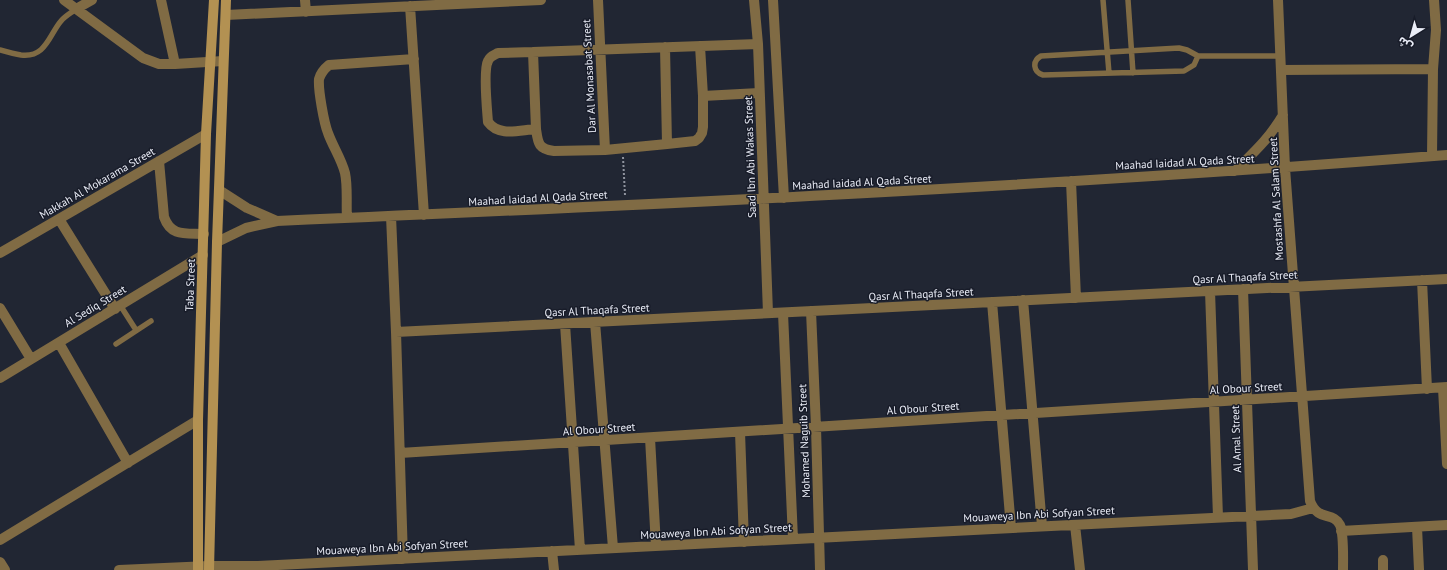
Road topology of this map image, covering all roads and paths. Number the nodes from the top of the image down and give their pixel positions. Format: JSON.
{"nodes":[{"id":1,"x":64,"y":0,"type":"edge"},
{"id":2,"x":92,"y":0,"type":"edge"},
{"id":3,"x":161,"y":0,"type":"edge"},
{"id":4,"x":214,"y":0,"type":"edge"},
{"id":5,"x":226,"y":0,"type":"edge"},
{"id":6,"x":305,"y":0,"type":"edge"},
{"id":7,"x":541,"y":0,"type":"edge"},
{"id":8,"x":598,"y":0,"type":"edge"},
{"id":9,"x":754,"y":0,"type":"edge"},
{"id":10,"x":773,"y":0,"type":"edge"},
{"id":11,"x":1103,"y":0,"type":"edge"},
{"id":12,"x":1128,"y":0,"type":"edge"},
{"id":13,"x":1278,"y":0,"type":"edge"},
{"id":14,"x":1434,"y":0,"type":"edge"},
{"id":15,"x":363,"y":4,"type":"edge"},
{"id":16,"x":415,"y":4,"type":"edge"},
{"id":17,"x":76,"y":9,"type":"junction"},
{"id":18,"x":306,"y":12,"type":"junction"},
{"id":19,"x":226,"y":15,"type":"junction"},
{"id":20,"x":758,"y":44,"type":"junction"},
{"id":21,"x":700,"y":46,"type":"junction"},
{"id":22,"x":665,"y":47,"type":"junction"},
{"id":23,"x":600,"y":49,"type":"junction"},
{"id":24,"x":0,"y":50,"type":"edge"},
{"id":25,"x":1132,"y":51,"type":"junction"},
{"id":26,"x":533,"y":52,"type":"junction"},
{"id":27,"x":1107,"y":52,"type":"junction"},
{"id":28,"x":1198,"y":56,"type":"junction"},
{"id":29,"x":1280,"y":56,"type":"junction"},
{"id":30,"x":414,"y":59,"type":"junction"},
{"id":31,"x":223,"y":61,"type":"junction"},
{"id":32,"x":209,"y":63,"type":"junction"},
{"id":33,"x":175,"y":64,"type":"junction"},
{"id":34,"x":1281,"y":70,"type":"junction"},
{"id":35,"x":1433,"y":70,"type":"junction"},
{"id":36,"x":1133,"y":73,"type":"junction"},
{"id":37,"x":1109,"y":74,"type":"junction"},
{"id":38,"x":759,"y":93,"type":"junction"},
{"id":39,"x":703,"y":96,"type":"junction"},
{"id":40,"x":1283,"y":115,"type":"junction"},
{"id":41,"x":536,"y":129,"type":"junction"},
{"id":42,"x":206,"y":134,"type":"junction"},
{"id":43,"x":667,"y":144,"type":"junction"},
{"id":44,"x":623,"y":148,"type":"junction"},
{"id":45,"x":605,"y":150,"type":"junction"},
{"id":46,"x":1447,"y":155,"type":"edge"},
{"id":47,"x":1432,"y":156,"type":"junction"},
{"id":48,"x":159,"y":161,"type":"junction"},
{"id":49,"x":1285,"y":168,"type":"junction"},
{"id":50,"x":1235,"y":171,"type":"junction"},
{"id":51,"x":1071,"y":181,"type":"junction"},
{"id":52,"x":219,"y":190,"type":"junction"},
{"id":53,"x":784,"y":198,"type":"junction"},
{"id":54,"x":763,"y":199,"type":"junction"},
{"id":55,"x":625,"y":206,"type":"junction"},
{"id":56,"x":424,"y":215,"type":"junction"},
{"id":57,"x":391,"y":216,"type":"junction"},
{"id":58,"x":346,"y":218,"type":"junction"},
{"id":59,"x":59,"y":219,"type":"junction"},
{"id":60,"x":277,"y":221,"type":"junction"},
{"id":61,"x":204,"y":234,"type":"junction"},
{"id":62,"x":217,"y":242,"type":"junction"},
{"id":63,"x":0,"y":253,"type":"edge"},
{"id":64,"x":203,"y":255,"type":"junction"},
{"id":65,"x":1447,"y":279,"type":"edge"},
{"id":66,"x":1422,"y":280,"type":"junction"},
{"id":67,"x":1293,"y":287,"type":"junction"},
{"id":68,"x":1243,"y":289,"type":"junction"},
{"id":69,"x":1210,"y":291,"type":"junction"},
{"id":70,"x":1076,"y":298,"type":"junction"},
{"id":71,"x":1023,"y":300,"type":"junction"},
{"id":72,"x":992,"y":302,"type":"junction"},
{"id":73,"x":117,"y":307,"type":"junction"},
{"id":74,"x":0,"y":308,"type":"edge"},
{"id":75,"x":811,"y":311,"type":"junction"},
{"id":76,"x":783,"y":313,"type":"junction"},
{"id":77,"x":768,"y":314,"type":"junction"},
{"id":78,"x":151,"y":321,"type":"dead end"},
{"id":79,"x":595,"y":322,"type":"junction"},
{"id":80,"x":565,"y":324,"type":"junction"},
{"id":81,"x":136,"y":330,"type":"junction"},
{"id":82,"x":396,"y":332,"type":"junction"},
{"id":83,"x":59,"y":343,"type":"junction"},
{"id":84,"x":116,"y":344,"type":"dead end"},
{"id":85,"x":31,"y":359,"type":"junction"},
{"id":86,"x":0,"y":378,"type":"edge"},
{"id":87,"x":1445,"y":388,"type":"edge"},
{"id":88,"x":1427,"y":389,"type":"junction"},
{"id":89,"x":1301,"y":397,"type":"junction"},
{"id":90,"x":1247,"y":400,"type":"junction"},
{"id":91,"x":1214,"y":402,"type":"junction"},
{"id":92,"x":1032,"y":414,"type":"junction"},
{"id":93,"x":1001,"y":416,"type":"junction"},
{"id":94,"x":198,"y":420,"type":"junction"},
{"id":95,"x":816,"y":427,"type":"junction"},
{"id":96,"x":788,"y":429,"type":"junction"},
{"id":97,"x":740,"y":432,"type":"junction"},
{"id":98,"x":1446,"y":436,"type":"edge"},
{"id":99,"x":650,"y":438,"type":"junction"},
{"id":100,"x":605,"y":440,"type":"junction"},
{"id":101,"x":572,"y":443,"type":"junction"},
{"id":102,"x":400,"y":453,"type":"junction"},
{"id":103,"x":128,"y":463,"type":"junction"},
{"id":104,"x":1447,"y":464,"type":"edge"},
{"id":105,"x":1312,"y":508,"type":"junction"},
{"id":106,"x":1251,"y":516,"type":"junction"},
{"id":107,"x":1218,"y":517,"type":"junction"},
{"id":108,"x":1075,"y":525,"type":"junction"},
{"id":109,"x":1447,"y":525,"type":"edge"},
{"id":110,"x":1042,"y":526,"type":"junction"},
{"id":111,"x":1417,"y":527,"type":"junction"},
{"id":112,"x":1011,"y":528,"type":"junction"},
{"id":113,"x":1342,"y":531,"type":"junction"},
{"id":114,"x":818,"y":538,"type":"junction"},
{"id":115,"x":794,"y":539,"type":"junction"},
{"id":116,"x":0,"y":540,"type":"edge"},
{"id":117,"x":744,"y":542,"type":"junction"},
{"id":118,"x":656,"y":546,"type":"junction"},
{"id":119,"x":613,"y":548,"type":"junction"},
{"id":120,"x":580,"y":550,"type":"junction"},
{"id":121,"x":552,"y":551,"type":"junction"},
{"id":122,"x":403,"y":559,"type":"junction"},
{"id":123,"x":0,"y":562,"type":"edge"},
{"id":124,"x":302,"y":567,"type":"edge"},
{"id":125,"x":198,"y":568,"type":"edge"},
{"id":126,"x":209,"y":568,"type":"edge"},
{"id":127,"x":258,"y":568,"type":"edge"},
{"id":128,"x":5,"y":570,"type":"edge"},
{"id":129,"x":119,"y":570,"type":"edge"},
{"id":130,"x":554,"y":570,"type":"edge"},
{"id":131,"x":820,"y":570,"type":"edge"},
{"id":132,"x":1080,"y":570,"type":"edge"},
{"id":133,"x":1253,"y":570,"type":"edge"},
{"id":134,"x":1343,"y":570,"type":"edge"},
{"id":135,"x":1419,"y":570,"type":"edge"}],
"edges":[{"from":1,"to":17,"type":"street"},
{"from":2,"to":17,"type":"street"},
{"from":3,"to":33,"type":"street"},
{"from":4,"to":32,"type":"street","name":"Taba Street"},
{"from":5,"to":19,"type":"street"},
{"from":6,"to":18,"type":"street"},
{"from":7,"to":16,"type":"street"},
{"from":8,"to":23,"type":"street","name":"Dar Al Monasabat Street"},
{"from":9,"to":20,"type":"street","name":"Saad Ibn Abi Wakas Street"},
{"from":10,"to":53,"type":"street"},
{"from":11,"to":27,"type":"lane"},
{"from":12,"to":25,"type":"lane"},
{"from":13,"to":29,"type":"street","name":"Mostashfa Al Salam Street"},
{"from":14,"to":35,"type":"street"},
{"from":15,"to":16,"type":"street"},
{"from":15,"to":18,"type":"street"},
{"from":16,"to":30,"type":"street"},
{"from":17,"to":24,"type":"lane"},
{"from":17,"to":33,"type":"street"},
{"from":18,"to":19,"type":"street"},
{"from":19,"to":31,"type":"street"},
{"from":20,"to":21,"type":"street"},
{"from":20,"to":38,"type":"street","name":"Saad Ibn Abi Wakas Street"},
{"from":21,"to":22,"type":"street"},
{"from":21,"to":39,"type":"street"},
{"from":22,"to":23,"type":"street"},
{"from":22,"to":43,"type":"street"},
{"from":23,"to":26,"type":"street"},
{"from":23,"to":45,"type":"street","name":"Dar Al Monasabat Street"},
{"from":25,"to":27,"type":"lane"},
{"from":25,"to":28,"type":"lane"},
{"from":25,"to":36,"type":"lane"},
{"from":26,"to":41,"type":"street"},
{"from":26,"to":41,"type":"street"},
{"from":27,"to":37,"type":"lane"},
{"from":27,"to":37,"type":"lane"},
{"from":28,"to":29,"type":"lane"},
{"from":28,"to":36,"type":"lane"},
{"from":29,"to":34,"type":"street","name":"Mostashfa Al Salam Street"},
{"from":30,"to":56,"type":"street"},
{"from":30,"to":58,"type":"street"},
{"from":31,"to":32,"type":"street"},
{"from":31,"to":52,"type":"street"},
{"from":32,"to":33,"type":"street"},
{"from":32,"to":42,"type":"street","name":"Taba Street"},
{"from":34,"to":35,"type":"street"},
{"from":34,"to":40,"type":"street","name":"Mostashfa Al Salam Street"},
{"from":35,"to":47,"type":"street"},
{"from":36,"to":37,"type":"lane"},
{"from":38,"to":39,"type":"street"},
{"from":38,"to":54,"type":"street","name":"Saad Ibn Abi Wakas Street"},
{"from":39,"to":43,"type":"street"},
{"from":40,"to":49,"type":"street","name":"Mostashfa Al Salam Street"},
{"from":40,"to":50,"type":"street"},
{"from":41,"to":45,"type":"street"},
{"from":42,"to":48,"type":"street","name":"Makkah Al Mokarama Street"},
{"from":42,"to":61,"type":"street","name":"Taba Street"},
{"from":43,"to":44,"type":"street"},
{"from":44,"to":45,"type":"street"},
{"from":44,"to":55,"type":"path"},
{"from":46,"to":47,"type":"street","name":"Maahad Iaidad Al Qada Street"},
{"from":47,"to":49,"type":"street","name":"Maahad Iaidad Al Qada Street"},
{"from":48,"to":59,"type":"street","name":"Makkah Al Mokarama Street"},
{"from":48,"to":61,"type":"street"},
{"from":49,"to":50,"type":"street","name":"Maahad Iaidad Al Qada Street"},
{"from":49,"to":67,"type":"street","name":"Mostashfa Al Salam Street"},
{"from":50,"to":51,"type":"street","name":"Maahad Iaidad Al Qada Street"},
{"from":51,"to":53,"type":"street","name":"Maahad Iaidad Al Qada Street"},
{"from":51,"to":70,"type":"street"},
{"from":52,"to":60,"type":"street","name":"Maahad Iaidad Al Qada Street"},
{"from":52,"to":62,"type":"street"},
{"from":53,"to":54,"type":"street","name":"Maahad Iaidad Al Qada Street"},
{"from":54,"to":55,"type":"street","name":"Maahad Iaidad Al Qada Street"},
{"from":54,"to":77,"type":"street","name":"Saad Ibn Abi Wakas Street"},
{"from":55,"to":56,"type":"street","name":"Maahad Iaidad Al Qada Street"},
{"from":56,"to":57,"type":"street","name":"Maahad Iaidad Al Qada Street"},
{"from":57,"to":58,"type":"street","name":"Maahad Iaidad Al Qada Street"},
{"from":57,"to":82,"type":"street"},
{"from":58,"to":60,"type":"street","name":"Maahad Iaidad Al Qada Street"},
{"from":59,"to":63,"type":"street","name":"Makkah Al Mokarama Street"},
{"from":59,"to":73,"type":"street"},
{"from":60,"to":62,"type":"street","name":"Maahad Iaidad Al Qada Street"},
{"from":61,"to":64,"type":"street","name":"Taba Street"},
{"from":62,"to":126,"type":"street"},
{"from":64,"to":73,"type":"street","name":"Al Sediq Street"},
{"from":64,"to":94,"type":"street","name":"Taba Street"},
{"from":65,"to":66,"type":"street","name":"Qasr Al Thaqafa Street"},
{"from":66,"to":67,"type":"street","name":"Qasr Al Thaqafa Street"},
{"from":66,"to":88,"type":"street"},
{"from":67,"to":68,"type":"street","name":"Qasr Al Thaqafa Street"},
{"from":67,"to":89,"type":"street","name":"Mostashfa Al Salam Street"},
{"from":68,"to":69,"type":"street","name":"Qasr Al Thaqafa Street"},
{"from":68,"to":90,"type":"street","name":"Al Amal Street"},
{"from":69,"to":70,"type":"street","name":"Qasr Al Thaqafa Street"},
{"from":69,"to":91,"type":"street","name":"Al Amal Street"},
{"from":70,"to":71,"type":"street","name":"Qasr Al Thaqafa Street"},
{"from":71,"to":72,"type":"street","name":"Qasr Al Thaqafa Street"},
{"from":71,"to":92,"type":"street"},
{"from":72,"to":75,"type":"street","name":"Qasr Al Thaqafa Street"},
{"from":72,"to":93,"type":"street"},
{"from":73,"to":81,"type":"lane"},
{"from":73,"to":83,"type":"street","name":"Al Sediq Street"},
{"from":74,"to":85,"type":"street"},
{"from":75,"to":76,"type":"street","name":"Qasr Al Thaqafa Street"},
{"from":75,"to":95,"type":"street","name":"Mohamed Naguib Street"},
{"from":76,"to":77,"type":"street","name":"Qasr Al Thaqafa Street"},
{"from":76,"to":96,"type":"street","name":"Mohamed Naguib Street"},
{"from":77,"to":79,"type":"street","name":"Qasr Al Thaqafa Street"},
{"from":78,"to":81,"type":"lane"},
{"from":79,"to":80,"type":"street","name":"Qasr Al Thaqafa Street"},
{"from":79,"to":100,"type":"street"},
{"from":80,"to":82,"type":"street","name":"Qasr Al Thaqafa Street"},
{"from":80,"to":101,"type":"street"},
{"from":81,"to":84,"type":"lane"},
{"from":82,"to":102,"type":"street"},
{"from":83,"to":85,"type":"street","name":"Al Sediq Street"},
{"from":83,"to":103,"type":"street"},
{"from":85,"to":86,"type":"street","name":"Al Sediq Street"},
{"from":87,"to":88,"type":"street","name":"Al Obour Street"},
{"from":87,"to":98,"type":"street"},
{"from":88,"to":89,"type":"street","name":"Al Obour Street"},
{"from":89,"to":90,"type":"street","name":"Al Obour Street"},
{"from":89,"to":105,"type":"street","name":"Mostashfa Al Salam Street"},
{"from":90,"to":91,"type":"street","name":"Al Obour Street"},
{"from":90,"to":106,"type":"street","name":"Al Amal Street"},
{"from":91,"to":92,"type":"street","name":"Al Obour Street"},
{"from":91,"to":107,"type":"street","name":"Al Amal Street"},
{"from":92,"to":93,"type":"street","name":"Al Obour Street"},
{"from":92,"to":110,"type":"street"},
{"from":93,"to":95,"type":"street","name":"Al Obour Street"},
{"from":93,"to":112,"type":"street"},
{"from":94,"to":103,"type":"street"},
{"from":94,"to":125,"type":"street","name":"Taba Street"},
{"from":95,"to":96,"type":"street","name":"Al Obour Street"},
{"from":95,"to":114,"type":"street","name":"Mohamed Naguib Street"},
{"from":96,"to":97,"type":"street","name":"Al Obour Street"},
{"from":96,"to":115,"type":"street","name":"Mohamed Naguib Street"},
{"from":97,"to":99,"type":"street","name":"Al Obour Street"},
{"from":97,"to":117,"type":"street"},
{"from":98,"to":104,"type":"street"},
{"from":99,"to":100,"type":"street","name":"Al Obour Street"},
{"from":99,"to":118,"type":"street"},
{"from":100,"to":101,"type":"street","name":"Al Obour Street"},
{"from":100,"to":119,"type":"street"},
{"from":101,"to":102,"type":"street","name":"Al Obour Street"},
{"from":101,"to":120,"type":"street"},
{"from":102,"to":122,"type":"street"},
{"from":103,"to":116,"type":"street"},
{"from":105,"to":106,"type":"street","name":"Mouaweya Ibn Abi Sofyan Street"},
{"from":105,"to":113,"type":"street"},
{"from":106,"to":107,"type":"street","name":"Mouaweya Ibn Abi Sofyan Street"},
{"from":106,"to":133,"type":"street","name":"Al Amal Street"},
{"from":107,"to":108,"type":"street","name":"Mouaweya Ibn Abi Sofyan Street"},
{"from":108,"to":110,"type":"street","name":"Mouaweya Ibn Abi Sofyan Street"},
{"from":108,"to":132,"type":"street"},
{"from":109,"to":111,"type":"street"},
{"from":110,"to":112,"type":"street","name":"Mouaweya Ibn Abi Sofyan Street"},
{"from":111,"to":113,"type":"street"},
{"from":111,"to":135,"type":"street"},
{"from":112,"to":114,"type":"street","name":"Mouaweya Ibn Abi Sofyan Street"},
{"from":113,"to":134,"type":"street"},
{"from":114,"to":115,"type":"street","name":"Mouaweya Ibn Abi Sofyan Street"},
{"from":114,"to":131,"type":"street","name":"Mohamed Naguib Street"},
{"from":115,"to":117,"type":"street","name":"Mouaweya Ibn Abi Sofyan Street"},
{"from":117,"to":118,"type":"street","name":"Mouaweya Ibn Abi Sofyan Street"},
{"from":118,"to":119,"type":"street","name":"Mouaweya Ibn Abi Sofyan Street"},
{"from":119,"to":120,"type":"street","name":"Mouaweya Ibn Abi Sofyan Street"},
{"from":120,"to":121,"type":"street","name":"Mouaweya Ibn Abi Sofyan Street"},
{"from":121,"to":122,"type":"street","name":"Mouaweya Ibn Abi Sofyan Street"},
{"from":121,"to":130,"type":"street"},
{"from":122,"to":124,"type":"street","name":"Mouaweya Ibn Abi Sofyan Street"},
{"from":123,"to":128,"type":"street"},
{"from":124,"to":127,"type":"street","name":"Mouaweya Ibn Abi Sofyan Street"},
{"from":125,"to":126,"type":"street","name":"Mouaweya Ibn Abi Sofyan Street"},
{"from":125,"to":129,"type":"street","name":"Mouaweya Ibn Abi Sofyan Street"},
{"from":126,"to":127,"type":"street","name":"Mouaweya Ibn Abi Sofyan Street"}]}
